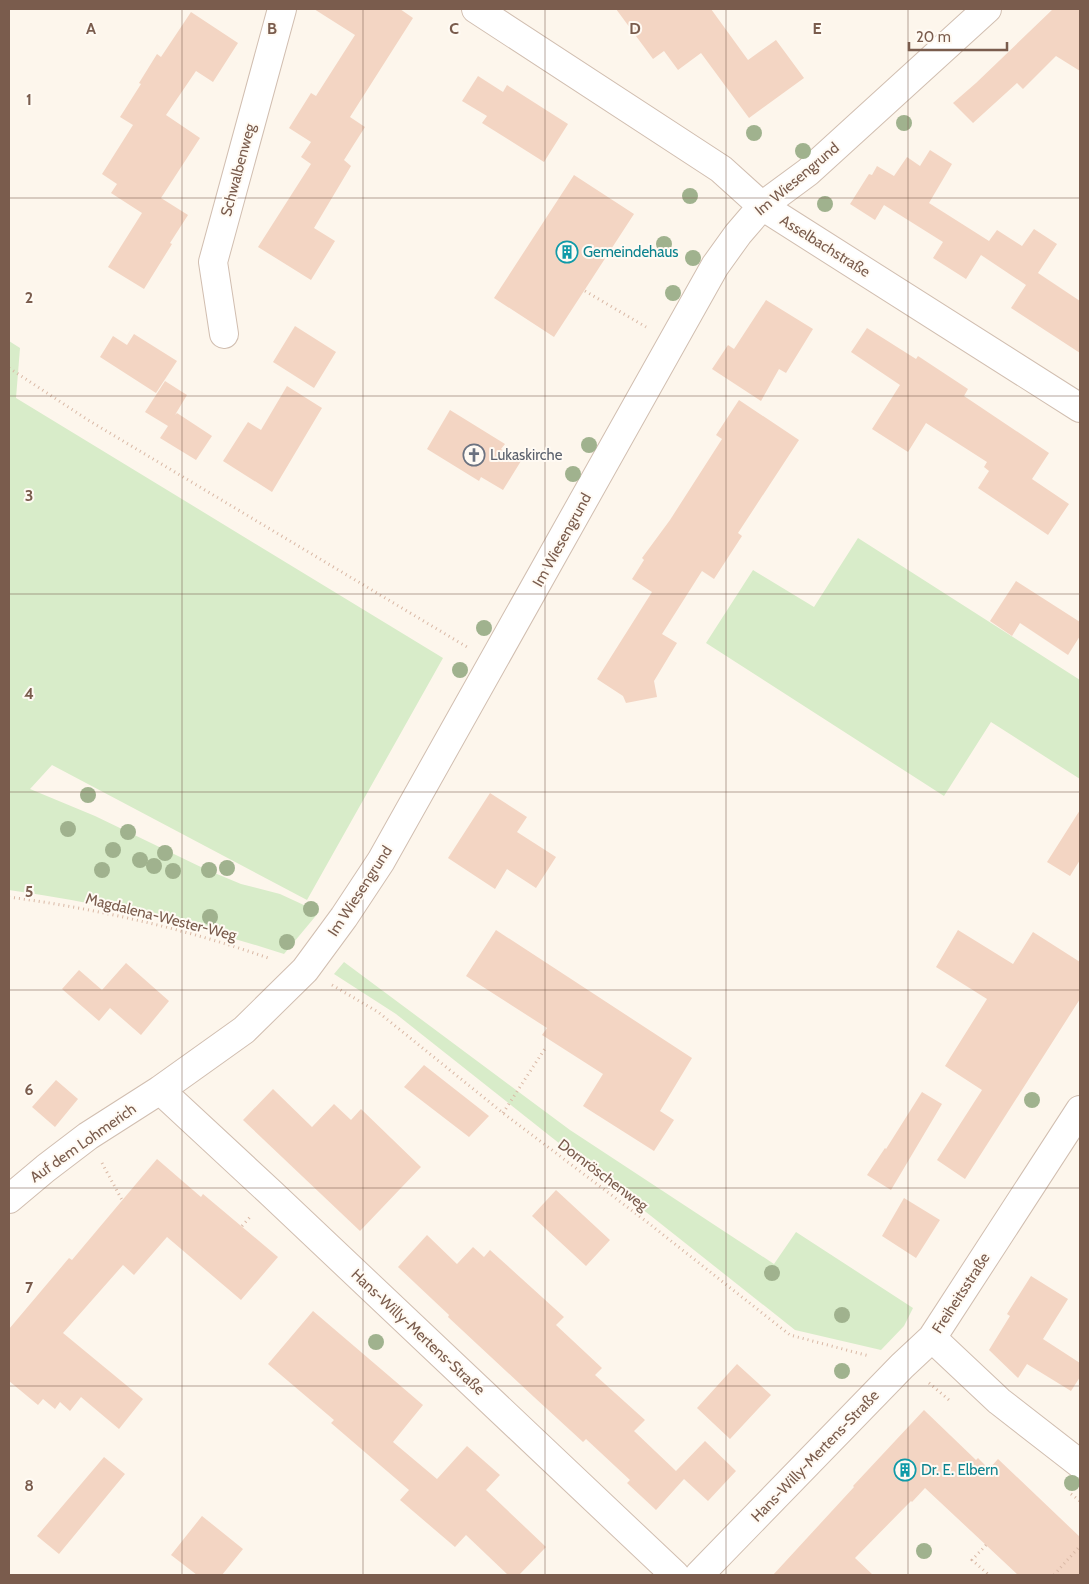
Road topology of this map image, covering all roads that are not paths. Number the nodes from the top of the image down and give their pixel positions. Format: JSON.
{"nodes":[{"id":1,"x":282,"y":9,"type":"edge"},
{"id":2,"x":476,"y":9,"type":"edge"},
{"id":3,"x":987,"y":9,"type":"edge"},
{"id":4,"x":762,"y":206,"type":"junction"},
{"id":5,"x":224,"y":334,"type":"dead end"},
{"id":6,"x":1080,"y":408,"type":"edge"},
{"id":7,"x":160,"y":1090,"type":"junction"},
{"id":8,"x":1080,"y":1110,"type":"edge"},
{"id":9,"x":9,"y":1199,"type":"edge"},
{"id":10,"x":932,"y":1338,"type":"junction"},
{"id":11,"x":1080,"y":1464,"type":"edge"},
{"id":12,"x":675,"y":1575,"type":"edge"},
{"id":13,"x":699,"y":1575,"type":"edge"}],
"edges":[{"from":1,"to":5,"type":"street","name":"Schwalbenweg"},
{"from":2,"to":4,"type":"street","name":"Asselbachstraße"},
{"from":3,"to":4,"type":"street","name":"Im Wiesengrund"},
{"from":4,"to":6,"type":"street","name":"Asselbachstraße"},
{"from":4,"to":7,"type":"street","name":"Im Wiesengrund"},
{"from":7,"to":9,"type":"street","name":"Auf dem Lohmerich"},
{"from":7,"to":12,"type":"street","name":"Hans-Willy-Mertens-Straße"},
{"from":8,"to":10,"type":"street","name":"Freiheitsstraße"},
{"from":10,"to":11,"type":"street","name":"Freiheitsstraße"},
{"from":10,"to":13,"type":"street","name":"Hans-Willy-Mertens-Straße"}]}
